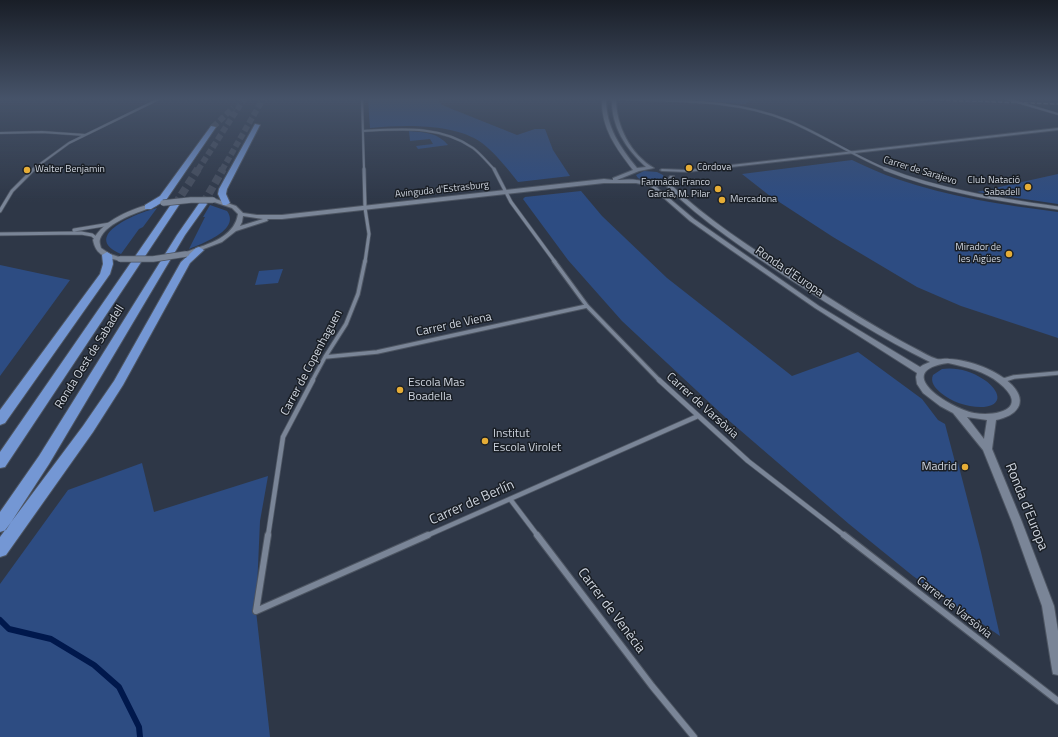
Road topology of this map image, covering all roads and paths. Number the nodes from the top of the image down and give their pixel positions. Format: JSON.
{"nodes":[{"id":1,"x":62,"y":133,"type":"edge"},
{"id":2,"x":89,"y":133,"type":"edge"},
{"id":3,"x":208,"y":133,"type":"tunnel mouth"},
{"id":4,"x":253,"y":133,"type":"edge"},
{"id":5,"x":363,"y":133,"type":"edge"},
{"id":6,"x":441,"y":133,"type":"edge"},
{"id":7,"x":611,"y":133,"type":"edge"},
{"id":8,"x":621,"y":133,"type":"edge"},
{"id":9,"x":815,"y":133,"type":"edge"},
{"id":10,"x":1026,"y":133,"type":"edge"},
{"id":11,"x":1027,"y":133,"type":"edge"},
{"id":12,"x":86,"y":135,"type":"junction"},
{"id":13,"x":851,"y":153,"type":"junction"},
{"id":14,"x":650,"y":168,"type":"junction"},
{"id":15,"x":636,"y":170,"type":"junction"},
{"id":16,"x":662,"y":170,"type":"junction"},
{"id":17,"x":630,"y":174,"type":"junction"},
{"id":18,"x":672,"y":177,"type":"junction"},
{"id":19,"x":604,"y":181,"type":"junction"},
{"id":20,"x":639,"y":182,"type":"junction"},
{"id":21,"x":666,"y":183,"type":"junction"},
{"id":22,"x":651,"y":185,"type":"junction"},
{"id":23,"x":506,"y":192,"type":"junction"},
{"id":24,"x":208,"y":202,"type":"junction"},
{"id":25,"x":226,"y":203,"type":"junction"},
{"id":26,"x":175,"y":205,"type":"tunnel mouth"},
{"id":27,"x":148,"y":207,"type":"junction"},
{"id":28,"x":365,"y":208,"type":"junction"},
{"id":29,"x":1058,"y":208,"type":"edge"},
{"id":30,"x":0,"y":211,"type":"edge"},
{"id":31,"x":241,"y":214,"type":"junction"},
{"id":32,"x":282,"y":217,"type":"junction"},
{"id":33,"x":110,"y":224,"type":"junction"},
{"id":34,"x":234,"y":230,"type":"junction"},
{"id":35,"x":54,"y":232,"type":"junction"},
{"id":36,"x":0,"y":234,"type":"edge"},
{"id":37,"x":97,"y":239,"type":"junction"},
{"id":38,"x":199,"y":250,"type":"junction"},
{"id":39,"x":108,"y":255,"type":"junction"},
{"id":40,"x":587,"y":306,"type":"junction"},
{"id":41,"x":325,"y":357,"type":"junction"},
{"id":42,"x":936,"y":362,"type":"junction"},
{"id":43,"x":920,"y":371,"type":"junction"},
{"id":44,"x":1058,"y":373,"type":"edge"},
{"id":45,"x":1002,"y":381,"type":"junction"},
{"id":46,"x":956,"y":410,"type":"junction"},
{"id":47,"x":698,"y":416,"type":"junction"},
{"id":48,"x":992,"y":418,"type":"junction"},
{"id":49,"x":0,"y":420,"type":"edge"},
{"id":50,"x":987,"y":449,"type":"junction"},
{"id":51,"x":0,"y":463,"type":"edge"},
{"id":52,"x":510,"y":499,"type":"junction"},
{"id":53,"x":0,"y":525,"type":"edge"},
{"id":54,"x":0,"y":550,"type":"edge"},
{"id":55,"x":256,"y":611,"type":"joint"},
{"id":56,"x":1058,"y":669,"type":"edge"},
{"id":57,"x":1058,"y":701,"type":"edge"},
{"id":58,"x":694,"y":737,"type":"edge"}],
"edges":[{"from":1,"to":12,"type":"street"},
{"from":2,"to":12,"type":"street"},
{"from":3,"to":27,"type":"highway"},
{"from":4,"to":25,"type":"highway"},
{"from":5,"to":28,"type":"street","name":"Carrer de Copenhaguen"},
{"from":6,"to":23,"type":"street","name":"Carrer de Varsòvia"},
{"from":7,"to":15,"type":"main road"},
{"from":8,"to":14,"type":"main road"},
{"from":9,"to":13,"type":"street","name":"Carrer de Sarajevo"},
{"from":10,"to":13,"type":"main road"},
{"from":11,"to":13,"type":"main road"},
{"from":12,"to":30,"type":"street"},
{"from":13,"to":16,"type":"main road"},
{"from":13,"to":18,"type":"main road"},
{"from":13,"to":29,"type":"street","name":"Carrer de Sarajevo"},
{"from":14,"to":15,"type":"main road"},
{"from":14,"to":16,"type":"main road"},
{"from":15,"to":17,"type":"main road","name":"Avinguda d'Estrasburg"},
{"from":16,"to":18,"type":"main road"},
{"from":17,"to":19,"type":"main road","name":"Avinguda d'Estrasburg"},
{"from":17,"to":20,"type":"main road"},
{"from":18,"to":21,"type":"main road"},
{"from":19,"to":20,"type":"main road","name":"Avinguda d'Estrasburg"},
{"from":19,"to":23,"type":"main road","name":"Avinguda d'Estrasburg"},
{"from":20,"to":22,"type":"main road","name":"Avinguda d'Estrasburg"},
{"from":21,"to":22,"type":"main road"},
{"from":21,"to":42,"type":"main road","name":"Ronda d'Europa"},
{"from":22,"to":43,"type":"main road","name":"Ronda d'Europa"},
{"from":23,"to":28,"type":"main road","name":"Avinguda d'Estrasburg"},
{"from":23,"to":40,"type":"street","name":"Carrer de Varsòvia"},
{"from":24,"to":25,"type":"main road"},
{"from":24,"to":27,"type":"main road","bridge":true},
{"from":24,"to":53,"type":"highway","name":"Ronda Oest de Sabadell"},
{"from":25,"to":31,"type":"main road"},
{"from":26,"to":51,"type":"highway","name":"Ronda Oest de Sabadell"},
{"from":27,"to":33,"type":"main road"},
{"from":28,"to":32,"type":"main road","name":"Avinguda d'Estrasburg"},
{"from":28,"to":41,"type":"street","name":"Carrer de Copenhaguen"},
{"from":31,"to":32,"type":"main road","name":"Avinguda d'Estrasburg"},
{"from":31,"to":34,"type":"main road"},
{"from":32,"to":34,"type":"main road","name":"Avinguda d'Estrasburg"},
{"from":33,"to":35,"type":"street"},
{"from":33,"to":37,"type":"main road"},
{"from":34,"to":38,"type":"main road","name":"Avinguda d'Estrasburg"},
{"from":35,"to":36,"type":"street"},
{"from":35,"to":37,"type":"street"},
{"from":37,"to":39,"type":"main road"},
{"from":38,"to":39,"type":"main road","name":"Avinguda d'Estrasburg","bridge":true},
{"from":38,"to":54,"type":"highway"},
{"from":39,"to":49,"type":"highway"},
{"from":40,"to":41,"type":"street","name":"Carrer de Viena"},
{"from":40,"to":47,"type":"street","name":"Carrer de Varsòvia"},
{"from":41,"to":55,"type":"street","name":"Carrer de Copenhaguen"},
{"from":42,"to":43,"type":"main road"},
{"from":42,"to":45,"type":"main road","name":"Ronda d'Europa"},
{"from":43,"to":46,"type":"main road","name":"Ronda d'Europa"},
{"from":44,"to":45,"type":"street"},
{"from":45,"to":48,"type":"main road","name":"Ronda d'Europa"},
{"from":46,"to":48,"type":"main road","name":"Ronda d'Europa"},
{"from":46,"to":50,"type":"main road","name":"Ronda d'Europa"},
{"from":47,"to":52,"type":"street","name":"Carrer de Berlín"},
{"from":47,"to":57,"type":"street","name":"Carrer de Varsòvia"},
{"from":48,"to":50,"type":"main road"},
{"from":50,"to":56,"type":"main road","name":"Ronda d'Europa"},
{"from":52,"to":55,"type":"street","name":"Carrer de Berlín"},
{"from":52,"to":58,"type":"street","name":"Carrer de Venècia"}]}
